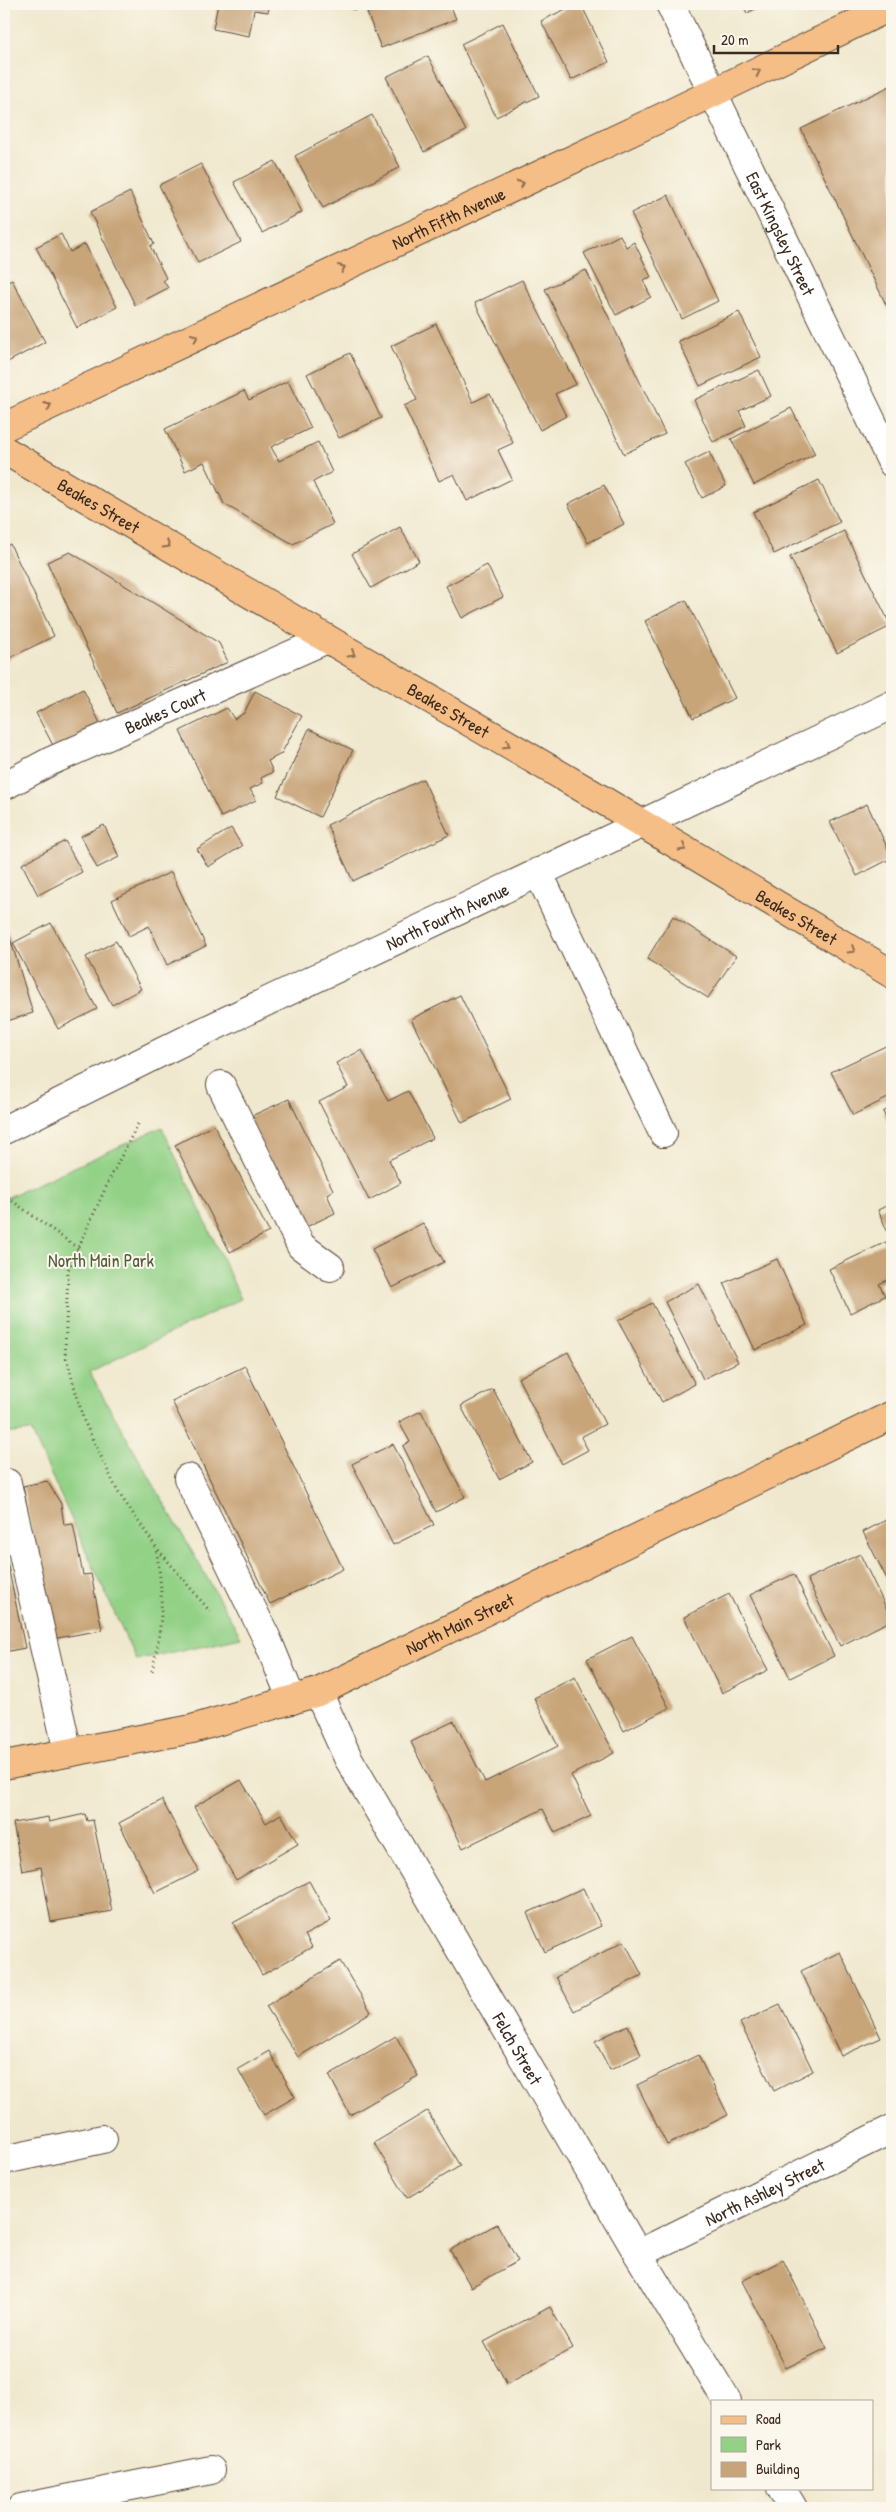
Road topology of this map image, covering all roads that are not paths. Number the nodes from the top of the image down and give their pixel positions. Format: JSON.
{"nodes":[{"id":1,"x":670,"y":4,"type":"edge"},
{"id":2,"x":892,"y":6,"type":"edge"},
{"id":3,"x":714,"y":93,"type":"junction"},
{"id":4,"x":4,"y":427,"type":"edge"},
{"id":5,"x":886,"y":435,"type":"edge"},
{"id":6,"x":4,"y":450,"type":"edge"},
{"id":7,"x":892,"y":462,"type":"edge"},
{"id":8,"x":327,"y":639,"type":"junction"},
{"id":9,"x":892,"y":705,"type":"edge"},
{"id":10,"x":4,"y":786,"type":"edge"},
{"id":11,"x":641,"y":823,"type":"junction"},
{"id":12,"x":538,"y":872,"type":"junction"},
{"id":13,"x":892,"y":974,"type":"edge"},
{"id":14,"x":221,"y":1085,"type":"dead end"},
{"id":15,"x":4,"y":1130,"type":"edge"},
{"id":16,"x":663,"y":1133,"type":"dead end"},
{"id":17,"x":330,"y":1267,"type":"dead end"},
{"id":18,"x":892,"y":1415,"type":"edge"},
{"id":19,"x":188,"y":1478,"type":"dead end"},
{"id":20,"x":4,"y":1484,"type":"edge"},
{"id":21,"x":318,"y":1692,"type":"junction"},
{"id":22,"x":292,"y":1700,"type":"junction"},
{"id":23,"x":68,"y":1752,"type":"junction"},
{"id":24,"x":4,"y":1765,"type":"edge"},
{"id":25,"x":892,"y":2129,"type":"edge"},
{"id":26,"x":103,"y":2140,"type":"dead end"},
{"id":27,"x":4,"y":2160,"type":"edge"},
{"id":28,"x":638,"y":2254,"type":"junction"},
{"id":29,"x":726,"y":2400,"type":"edge"},
{"id":30,"x":211,"y":2470,"type":"dead end"},
{"id":31,"x":22,"y":2508,"type":"edge"}],
"edges":[{"from":1,"to":3,"type":"street","name":"East Kingsley Street"},
{"from":3,"to":2,"type":"main road","name":"North Fifth Avenue","one_way":true},
{"from":4,"to":3,"type":"main road","name":"North Fifth Avenue","one_way":true},
{"from":3,"to":5,"type":"street","name":"East Kingsley Street"},
{"from":5,"to":7,"type":"street","name":"East Kingsley Street"},
{"from":6,"to":8,"type":"main road","name":"Beakes Street","one_way":true},
{"from":8,"to":10,"type":"street","name":"Beakes Court"},
{"from":8,"to":11,"type":"main road","name":"Beakes Street","one_way":true},
{"from":9,"to":11,"type":"street","name":"North Fourth Avenue"},
{"from":11,"to":12,"type":"street","name":"North Fourth Avenue"},
{"from":11,"to":13,"type":"main road","name":"Beakes Street","one_way":true},
{"from":12,"to":15,"type":"street","name":"North Fourth Avenue"},
{"from":12,"to":16,"type":"street"},
{"from":14,"to":17,"type":"street"},
{"from":18,"to":21,"type":"main road","name":"North Main Street"},
{"from":19,"to":22,"type":"street"},
{"from":20,"to":23,"type":"street"},
{"from":21,"to":22,"type":"main road","name":"North Main Street"},
{"from":21,"to":28,"type":"street","name":"Felch Street"},
{"from":22,"to":23,"type":"main road","name":"North Main Street"},
{"from":23,"to":24,"type":"main road","name":"North Main Street"},
{"from":25,"to":28,"type":"street","name":"North Ashley Street"},
{"from":26,"to":27,"type":"street"},
{"from":28,"to":29,"type":"street","name":"Felch Street"},
{"from":30,"to":31,"type":"street"}]}
